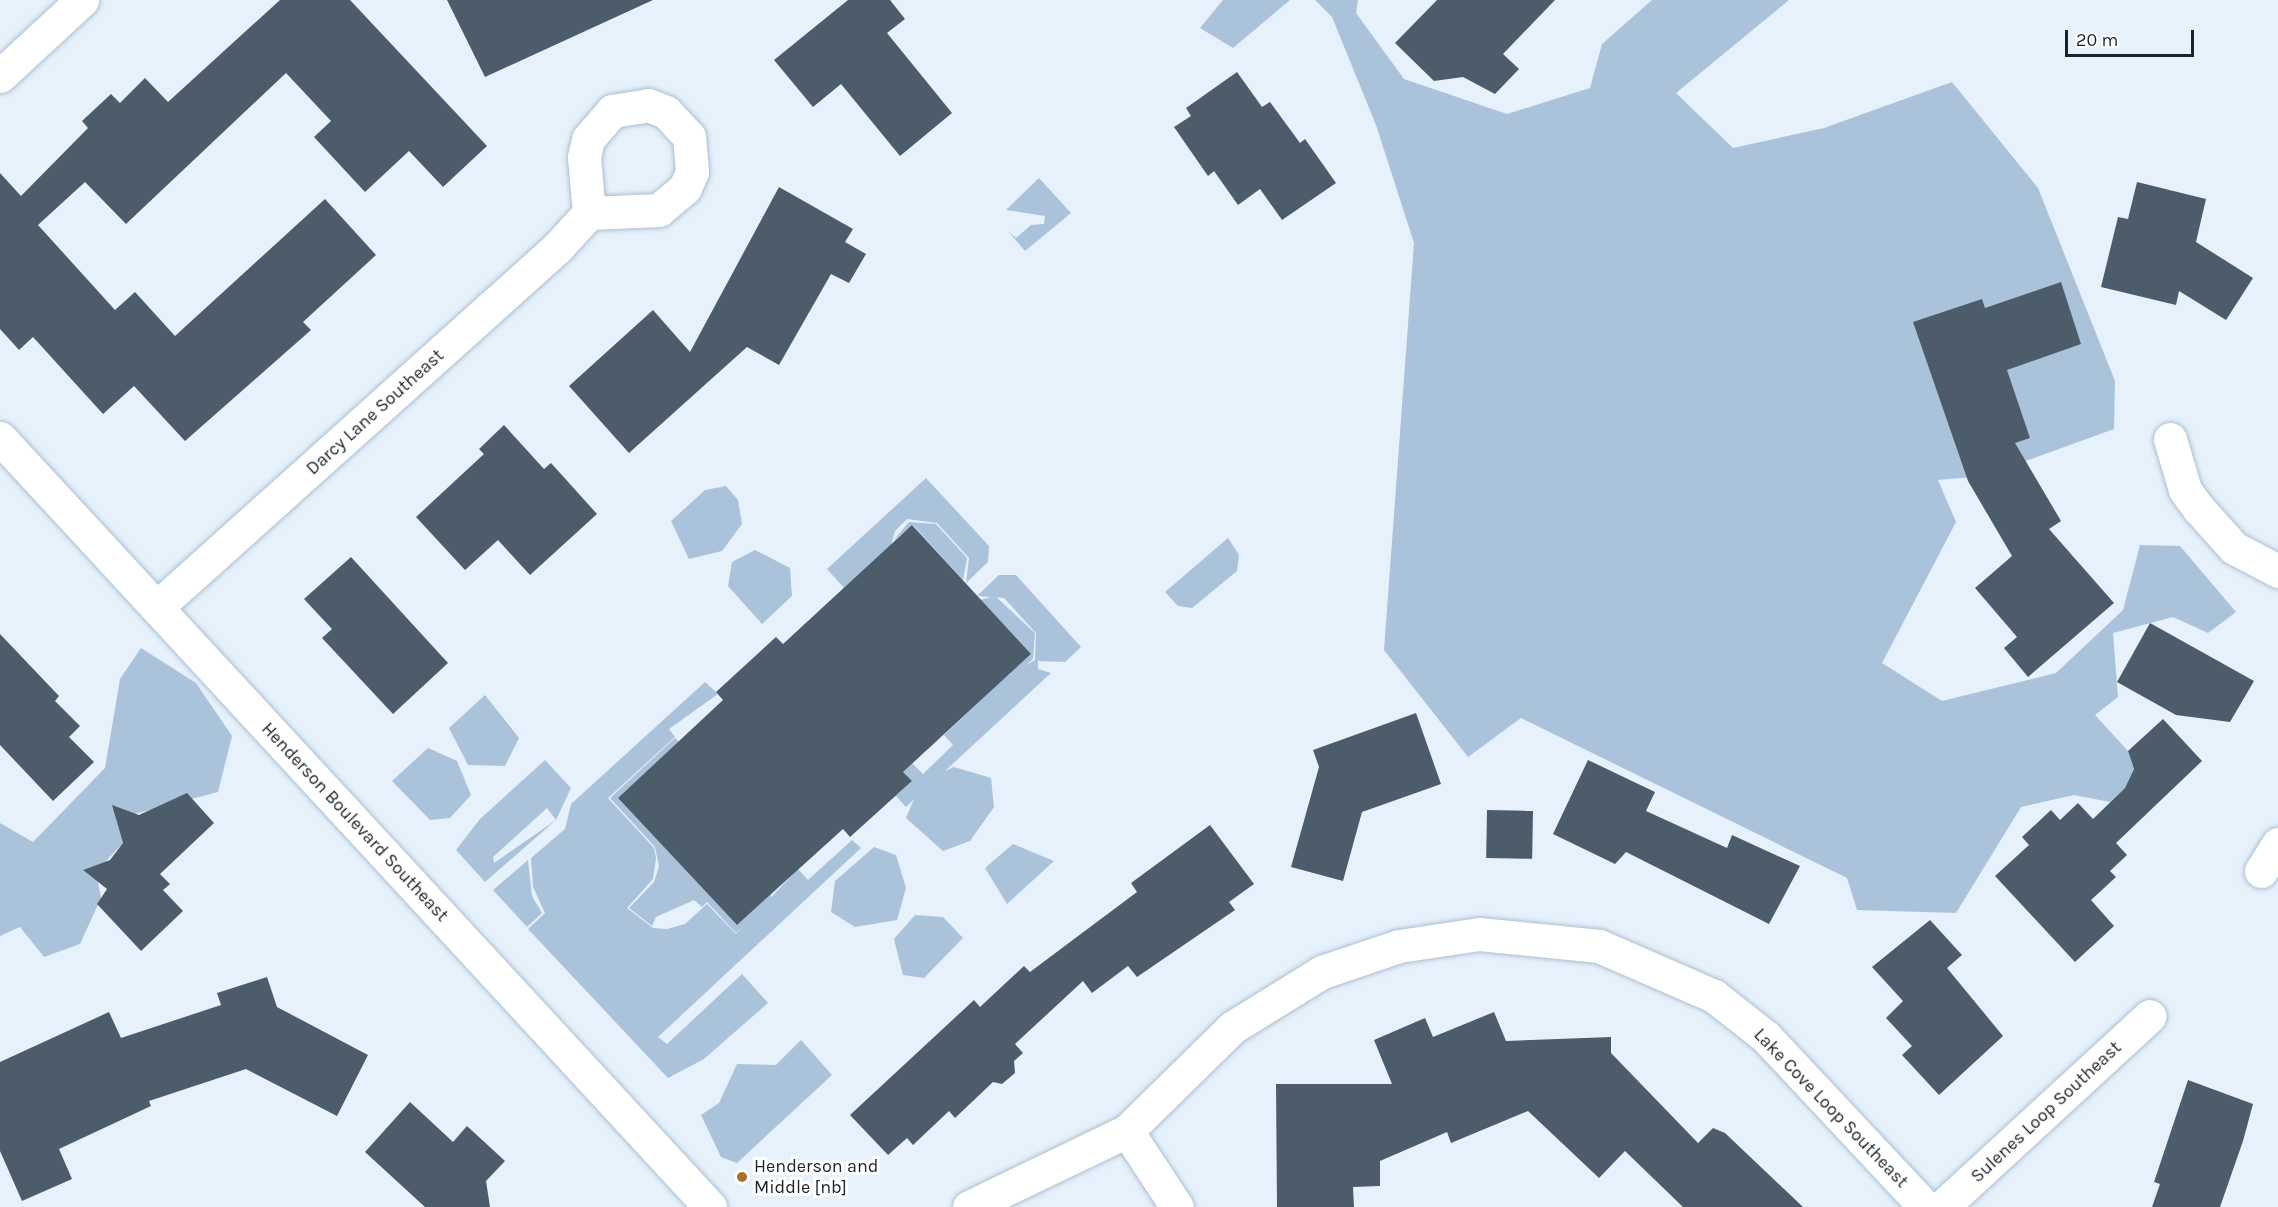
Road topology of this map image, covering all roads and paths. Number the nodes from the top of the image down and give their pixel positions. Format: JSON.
{"nodes":[{"id":1,"x":82,"y":0,"type":"edge"},
{"id":2,"x":0,"y":76,"type":"edge"},
{"id":3,"x":589,"y":213,"type":"dead end"},
{"id":4,"x":0,"y":438,"type":"edge"},
{"id":5,"x":2170,"y":438,"type":"dead end"},
{"id":6,"x":2278,"y":572,"type":"edge"},
{"id":7,"x":157,"y":607,"type":"junction"},
{"id":8,"x":2150,"y":1016,"type":"dead end"},
{"id":9,"x":1127,"y":1131,"type":"junction"},
{"id":10,"x":710,"y":1207,"type":"edge"},
{"id":11,"x":969,"y":1207,"type":"edge"},
{"id":12,"x":1177,"y":1207,"type":"edge"},
{"id":13,"x":1925,"y":1207,"type":"edge"},
{"id":14,"x":1942,"y":1207,"type":"edge"}],
"edges":[{"from":1,"to":2,"type":"street"},
{"from":3,"to":7,"type":"street","name":"Darcy Lane Southeast"},
{"from":4,"to":7,"type":"street","name":"Henderson Boulevard Southeast"},
{"from":5,"to":6,"type":"street"},
{"from":7,"to":10,"type":"street","name":"Henderson Boulevard Southeast"},
{"from":8,"to":14,"type":"street","name":"Sulenes Loop Southeast"},
{"from":9,"to":11,"type":"street","name":"Lake Cove Loop Southeast"},
{"from":9,"to":12,"type":"street"},
{"from":9,"to":13,"type":"street","name":"Lake Cove Loop Southeast"}]}
